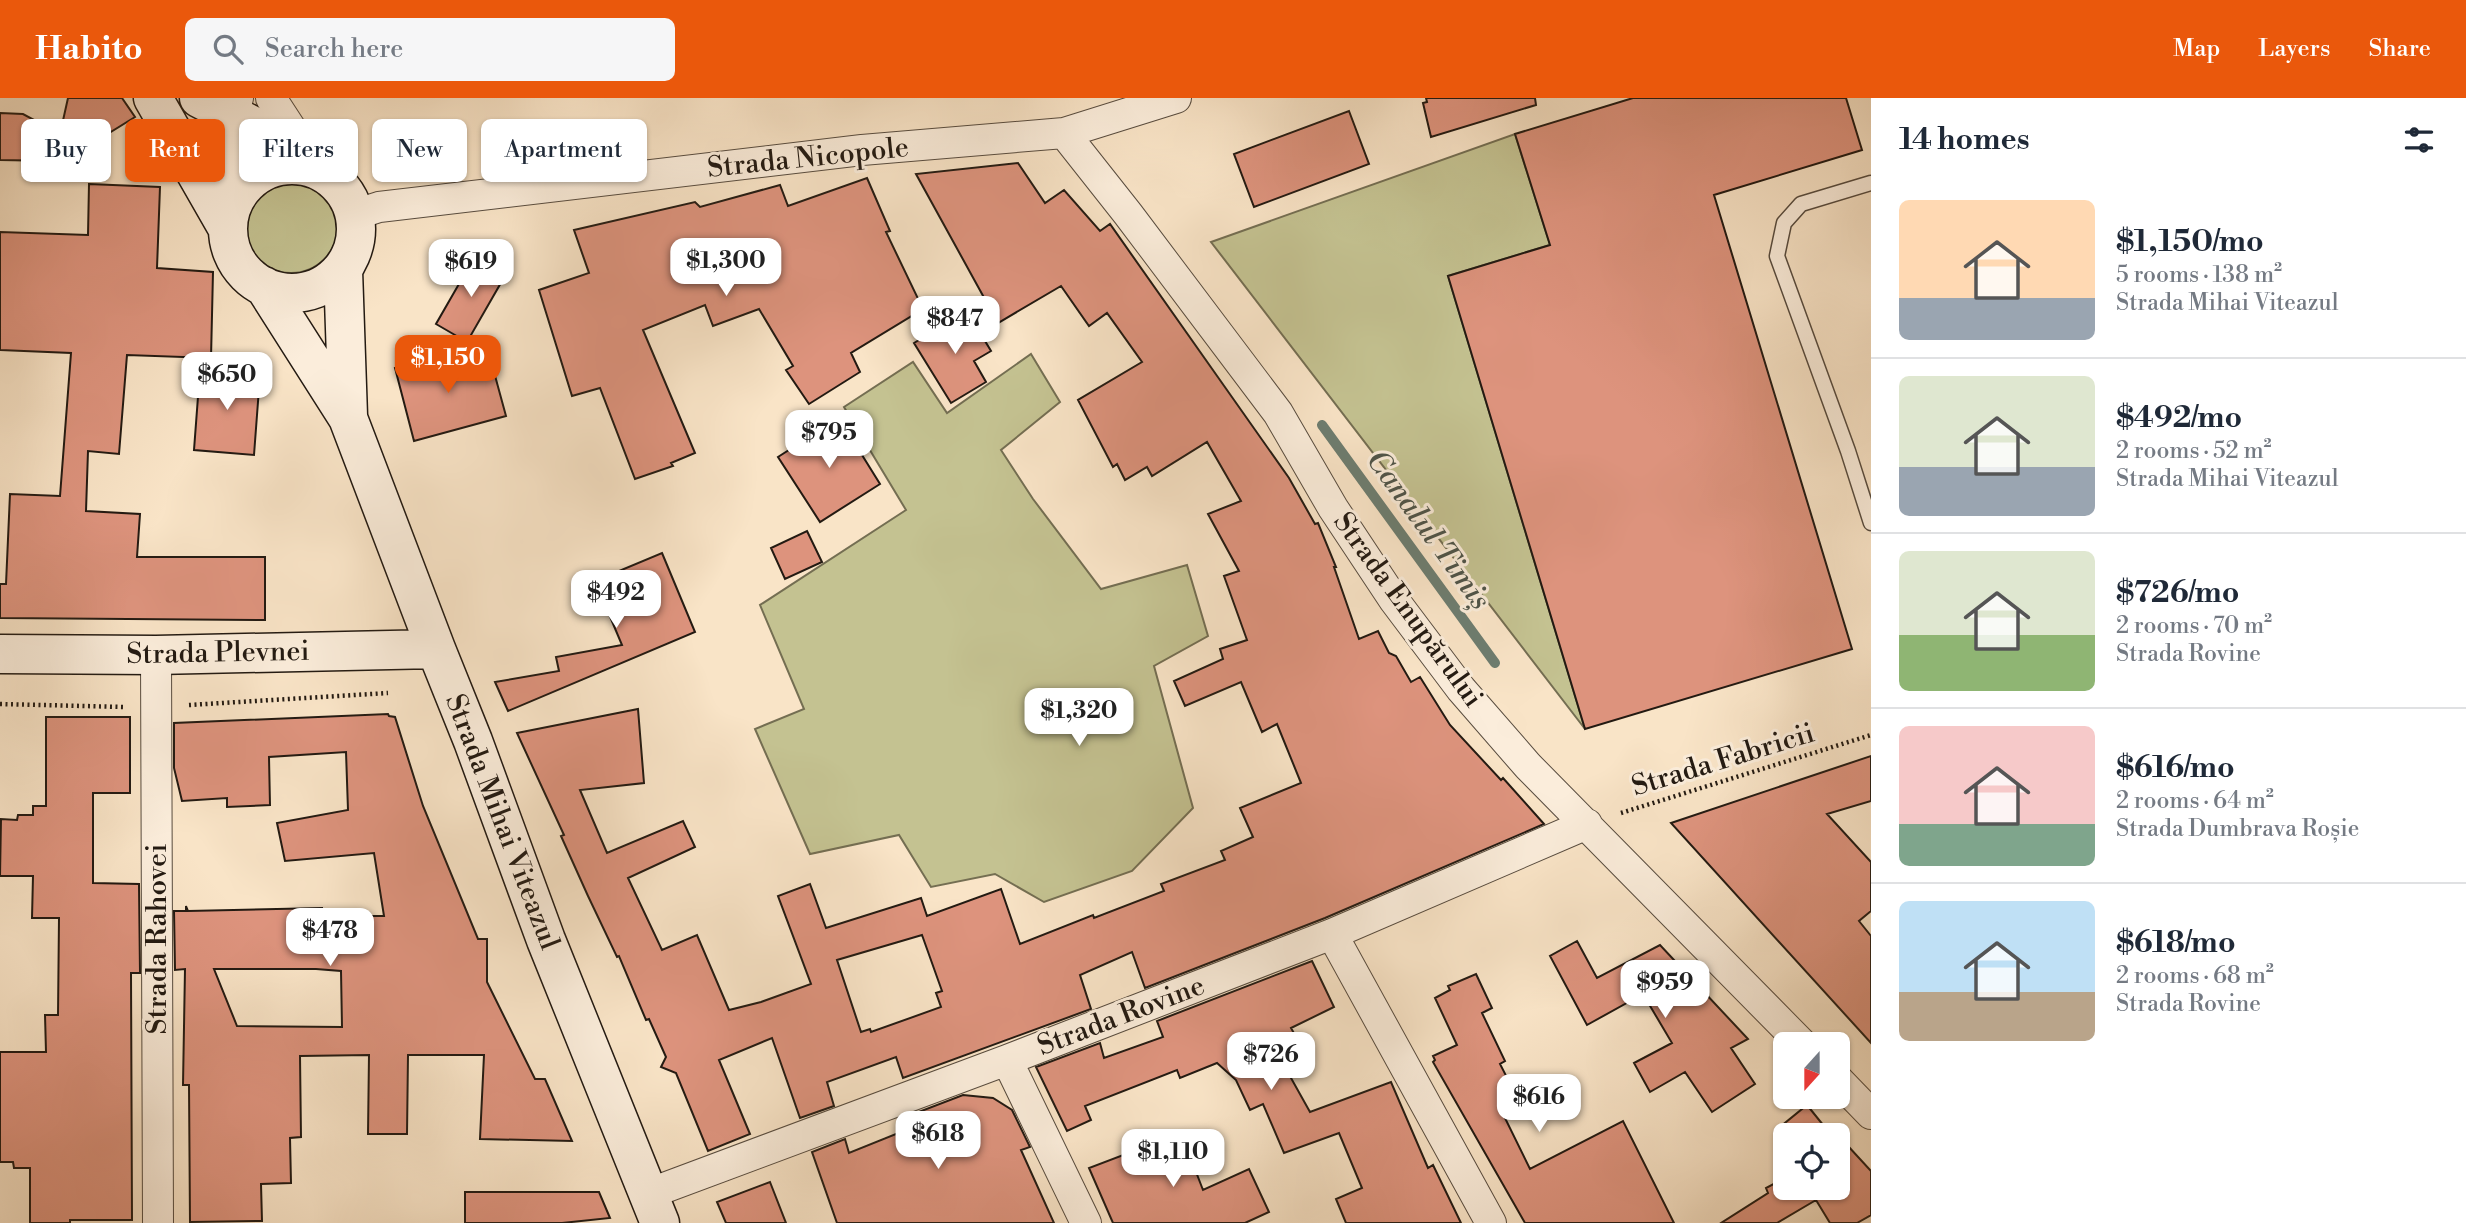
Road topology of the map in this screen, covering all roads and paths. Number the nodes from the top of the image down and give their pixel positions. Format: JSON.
{"nodes":[{"id":1,"x":152,"y":98,"type":"edge"},
{"id":2,"x":199,"y":98,"type":"edge"},
{"id":3,"x":271,"y":98,"type":"edge"},
{"id":4,"x":1176,"y":98,"type":"edge"},
{"id":5,"x":236,"y":107,"type":"edge"},
{"id":6,"x":284,"y":119,"type":"edge"},
{"id":7,"x":1064,"y":133,"type":"junction"},
{"id":8,"x":249,"y":182,"type":"edge"},
{"id":9,"x":331,"y":182,"type":"edge"},
{"id":10,"x":1871,"y":183,"type":"edge"},
{"id":11,"x":232,"y":214,"type":"junction"},
{"id":12,"x":353,"y":233,"type":"junction"},
{"id":13,"x":264,"y":286,"type":"junction"},
{"id":14,"x":348,"y":418,"type":"junction"},
{"id":15,"x":1871,"y":523,"type":"edge"},
{"id":16,"x":436,"y":649,"type":"junction"},
{"id":17,"x":0,"y":654,"type":"edge"},
{"id":18,"x":156,"y":655,"type":"junction"},
{"id":19,"x":388,"y":693,"type":"dead end"},
{"id":20,"x":0,"y":704,"type":"edge"},
{"id":21,"x":156,"y":707,"type":"junction"},
{"id":22,"x":1871,"y":735,"type":"edge"},
{"id":23,"x":1587,"y":824,"type":"junction"},
{"id":24,"x":1332,"y":934,"type":"junction"},
{"id":25,"x":1790,"y":1032,"type":"edge"},
{"id":26,"x":1006,"y":1060,"type":"junction"},
{"id":27,"x":1850,"y":1092,"type":"edge"},
{"id":28,"x":1871,"y":1114,"type":"edge"},
{"id":29,"x":654,"y":1208,"type":"edge"},
{"id":30,"x":158,"y":1223,"type":"edge"},
{"id":31,"x":1086,"y":1223,"type":"edge"},
{"id":32,"x":1491,"y":1223,"type":"edge"}],
"edges":[{"from":1,"to":11,"type":"street"},
{"from":2,"to":5,"type":"street"},
{"from":3,"to":6,"type":"street"},
{"from":4,"to":7,"type":"street","name":"Strada Nicopole"},
{"from":5,"to":11,"type":"street"},
{"from":7,"to":12,"type":"street","name":"Strada Nicopole"},
{"from":7,"to":23,"type":"street","name":"Strada Enupărului"},
{"from":8,"to":11,"type":"street"},
{"from":9,"to":12,"type":"street"},
{"from":10,"to":15,"type":"lane"},
{"from":11,"to":13,"type":"street"},
{"from":12,"to":13,"type":"street"},
{"from":12,"to":14,"type":"street","name":"Strada Mihai Viteazul"},
{"from":13,"to":14,"type":"street","name":"Strada Mihai Viteazul"},
{"from":14,"to":16,"type":"street","name":"Strada Mihai Viteazul"},
{"from":16,"to":18,"type":"street","name":"Strada Plevnei"},
{"from":16,"to":29,"type":"street","name":"Strada Mihai Viteazul"},
{"from":17,"to":18,"type":"street","name":"Strada Plevnei"},
{"from":18,"to":21,"type":"street","name":"Strada Rahovei"},
{"from":19,"to":21,"type":"path"},
{"from":20,"to":21,"type":"path"},
{"from":21,"to":30,"type":"street","name":"Strada Rahovei"},
{"from":22,"to":23,"type":"path","name":"Strada Fabricii"},
{"from":23,"to":24,"type":"street","name":"Strada Rovine"},
{"from":23,"to":25,"type":"street","name":"Strada Enupărului"},
{"from":24,"to":26,"type":"street","name":"Strada Rovine"},
{"from":24,"to":32,"type":"street"},
{"from":26,"to":29,"type":"street","name":"Strada Rovine"},
{"from":26,"to":31,"type":"street"},
{"from":27,"to":28,"type":"street"}]}
